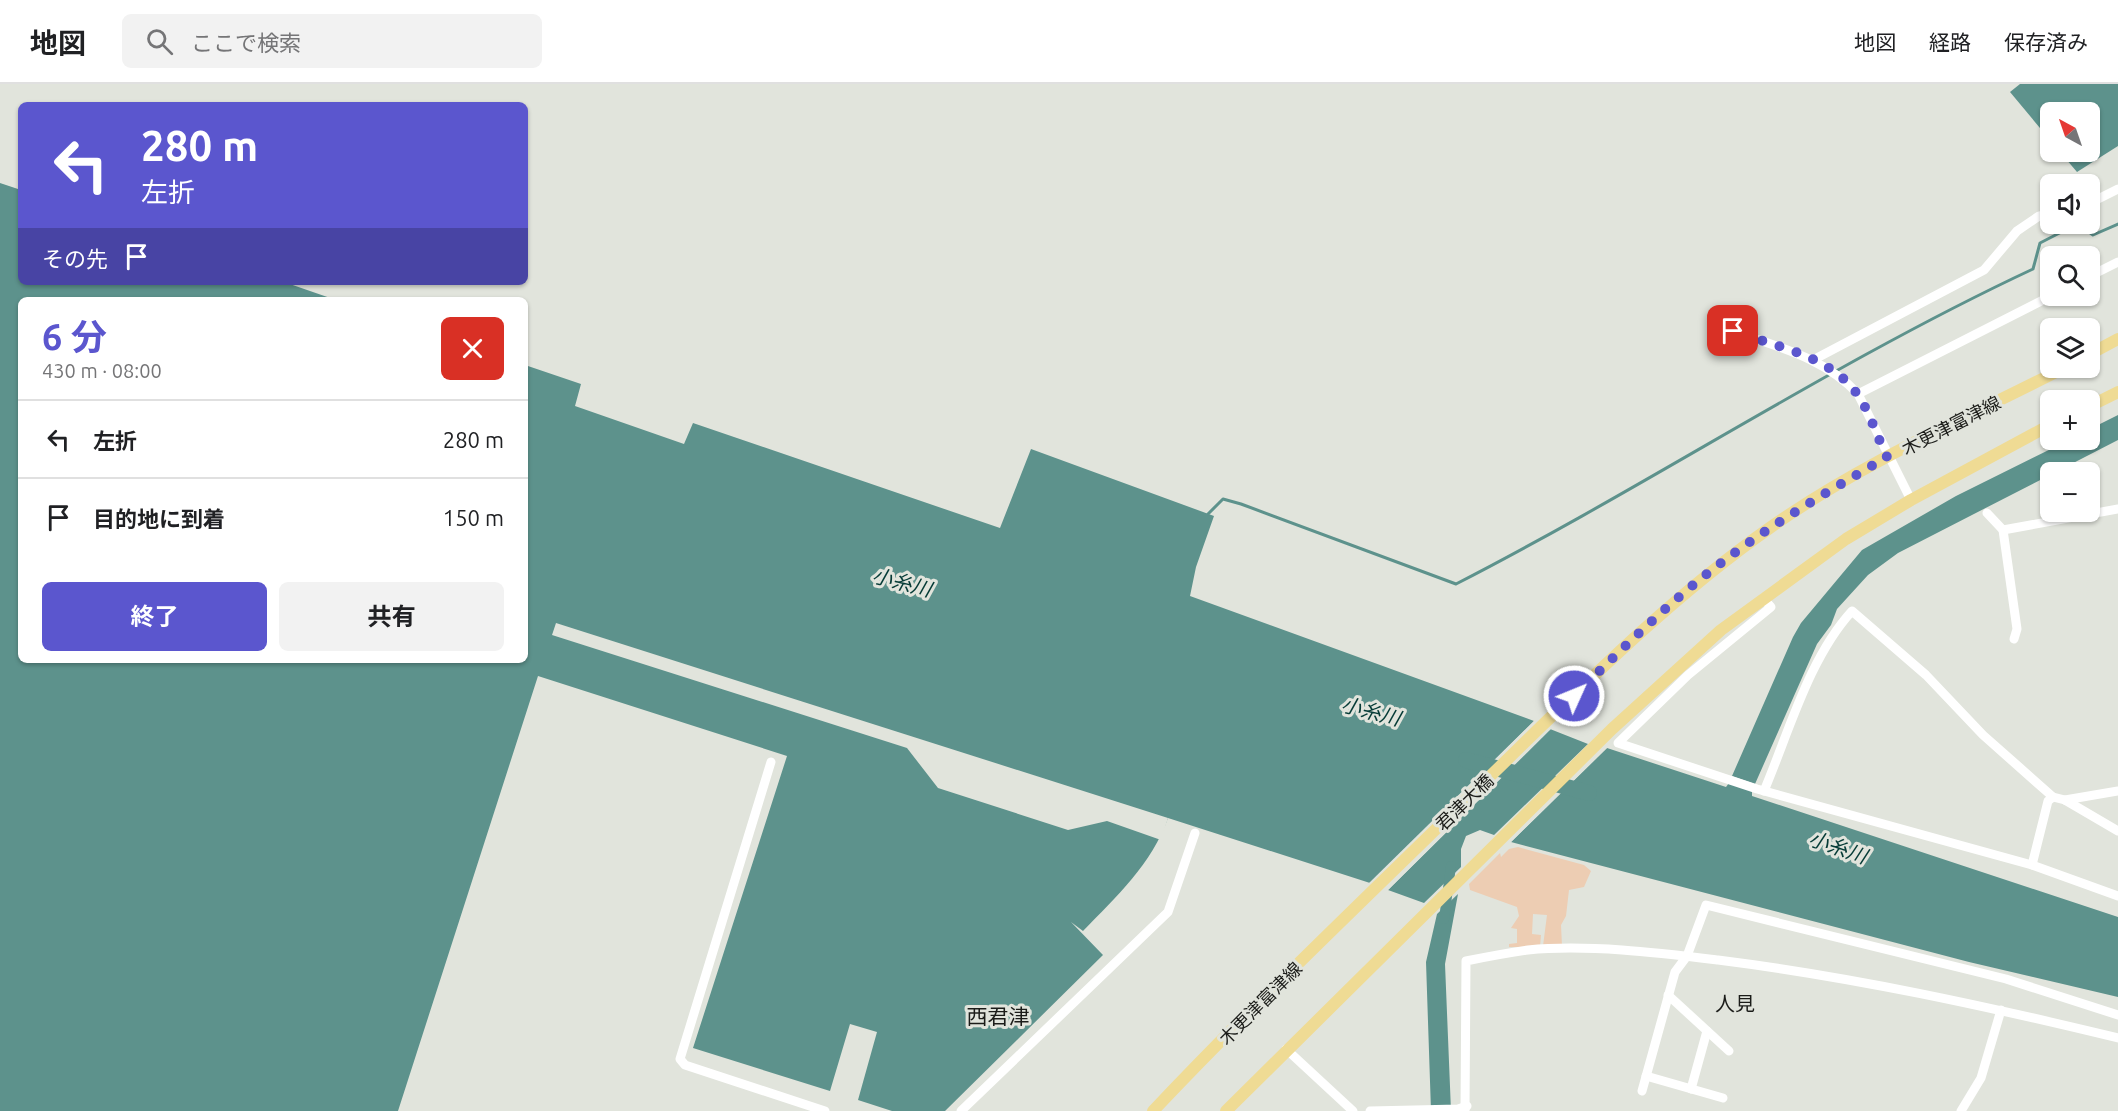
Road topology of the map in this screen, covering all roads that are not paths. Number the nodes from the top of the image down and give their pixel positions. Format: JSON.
{"nodes":[{"id":1,"x":2118,"y":189,"type":"edge"},
{"id":2,"x":2100,"y":197,"type":"edge"},
{"id":3,"x":2040,"y":216,"type":"edge"},
{"id":4,"x":2118,"y":261,"type":"edge"},
{"id":5,"x":2100,"y":271,"type":"edge"},
{"id":6,"x":2040,"y":302,"type":"edge"},
{"id":7,"x":1733,"y":331,"type":"dead end"},
{"id":8,"x":2118,"y":339,"type":"edge"},
{"id":9,"x":2100,"y":349,"type":"edge"},
{"id":10,"x":1813,"y":360,"type":"junction"},
{"id":11,"x":2044,"y":378,"type":"edge"},
{"id":12,"x":2118,"y":392,"type":"edge"},
{"id":13,"x":1858,"y":394,"type":"junction"},
{"id":14,"x":2100,"y":401,"type":"edge"},
{"id":15,"x":2040,"y":430,"type":"edge"},
{"id":16,"x":1887,"y":457,"type":"junction"},
{"id":17,"x":1911,"y":500,"type":"junction"},
{"id":18,"x":2118,"y":509,"type":"edge"},
{"id":19,"x":1987,"y":513,"type":"dead end"},
{"id":20,"x":2003,"y":530,"type":"junction"},
{"id":21,"x":1763,"y":598,"type":"junction"},
{"id":22,"x":2014,"y":639,"type":"dead end"},
{"id":23,"x":1559,"y":709,"type":"joint"},
{"id":24,"x":771,"y":762,"type":"dead end"},
{"id":25,"x":1761,"y":790,"type":"junction"},
{"id":26,"x":2118,"y":791,"type":"edge"},
{"id":27,"x":2053,"y":797,"type":"junction"},
{"id":28,"x":2065,"y":800,"type":"junction"},
{"id":29,"x":2118,"y":831,"type":"edge"},
{"id":30,"x":1195,"y":833,"type":"dead end"},
{"id":31,"x":2032,"y":865,"type":"junction"},
{"id":32,"x":1368,"y":896,"type":"joint"},
{"id":33,"x":2118,"y":896,"type":"edge"},
{"id":34,"x":1687,"y":956,"type":"junction"},
{"id":35,"x":1668,"y":994,"type":"junction"},
{"id":36,"x":2001,"y":1010,"type":"junction"},
{"id":37,"x":2118,"y":1015,"type":"edge"},
{"id":38,"x":1707,"y":1031,"type":"junction"},
{"id":39,"x":2118,"y":1038,"type":"edge"},
{"id":40,"x":1286,"y":1049,"type":"junction"},
{"id":41,"x":1729,"y":1051,"type":"dead end"},
{"id":42,"x":1646,"y":1076,"type":"junction"},
{"id":43,"x":1691,"y":1089,"type":"junction"},
{"id":44,"x":1642,"y":1091,"type":"dead end"},
{"id":45,"x":1723,"y":1098,"type":"dead end"},
{"id":46,"x":1463,"y":1108,"type":"edge"},
{"id":47,"x":1425,"y":1110,"type":"edge"},
{"id":48,"x":825,"y":1111,"type":"edge"},
{"id":49,"x":961,"y":1111,"type":"edge"},
{"id":50,"x":1153,"y":1111,"type":"edge"},
{"id":51,"x":1226,"y":1111,"type":"edge"},
{"id":52,"x":1353,"y":1111,"type":"edge"},
{"id":53,"x":1370,"y":1111,"type":"edge"},
{"id":54,"x":1961,"y":1111,"type":"edge"}],
"edges":[{"from":1,"to":2,"type":"street"},
{"from":3,"to":10,"type":"street"},
{"from":4,"to":5,"type":"street"},
{"from":6,"to":13,"type":"street"},
{"from":7,"to":10,"type":"street"},
{"from":8,"to":9,"type":"main road"},
{"from":10,"to":13,"type":"street"},
{"from":11,"to":16,"type":"main road","name":"木更津富津線"},
{"from":12,"to":14,"type":"main road"},
{"from":13,"to":16,"type":"street"},
{"from":15,"to":17,"type":"main road"},
{"from":16,"to":17,"type":"street"},
{"from":16,"to":23,"type":"main road","name":"木更津富津線"},
{"from":17,"to":21,"type":"main road"},
{"from":18,"to":20,"type":"street"},
{"from":19,"to":20,"type":"street"},
{"from":20,"to":22,"type":"street"},
{"from":21,"to":25,"type":"street"},
{"from":21,"to":40,"type":"main road"},
{"from":23,"to":32,"type":"main road","name":"君津大橋"},
{"from":24,"to":48,"type":"street"},
{"from":25,"to":27,"type":"street"},
{"from":25,"to":31,"type":"street"},
{"from":26,"to":28,"type":"street"},
{"from":27,"to":28,"type":"street"},
{"from":27,"to":31,"type":"street"},
{"from":28,"to":29,"type":"street"},
{"from":30,"to":49,"type":"street"},
{"from":31,"to":33,"type":"street"},
{"from":32,"to":50,"type":"main road","name":"木更津富津線"},
{"from":34,"to":35,"type":"street"},
{"from":34,"to":36,"type":"street"},
{"from":34,"to":37,"type":"street"},
{"from":34,"to":46,"type":"street"},
{"from":35,"to":38,"type":"street"},
{"from":35,"to":42,"type":"street"},
{"from":36,"to":39,"type":"street"},
{"from":36,"to":54,"type":"street"},
{"from":38,"to":41,"type":"street"},
{"from":38,"to":43,"type":"street"},
{"from":40,"to":51,"type":"main road"},
{"from":40,"to":52,"type":"street"},
{"from":42,"to":43,"type":"street"},
{"from":42,"to":44,"type":"street"},
{"from":43,"to":45,"type":"street"},
{"from":46,"to":47,"type":"street"},
{"from":47,"to":53,"type":"street"}]}
